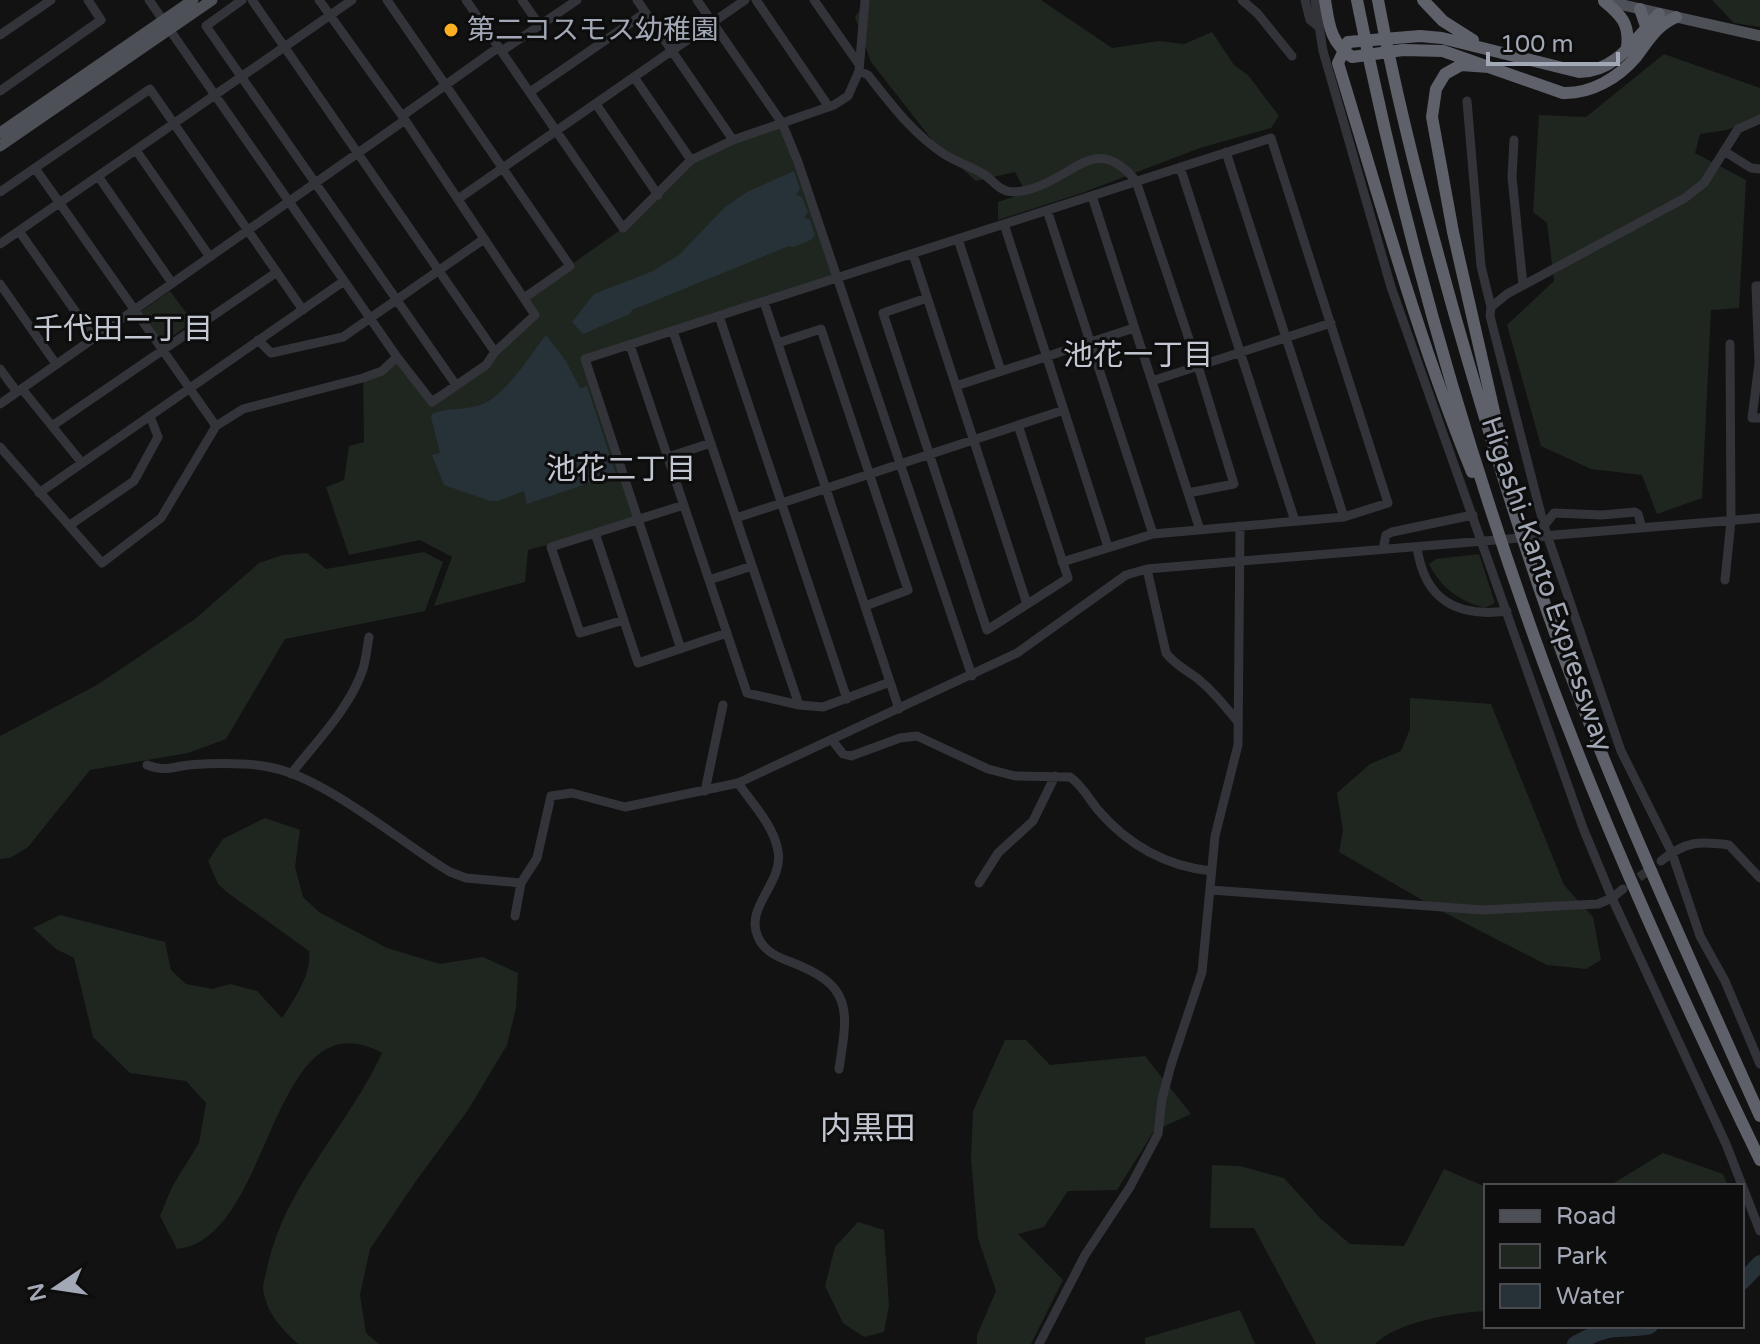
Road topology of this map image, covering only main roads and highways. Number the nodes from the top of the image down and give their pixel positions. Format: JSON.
{"nodes":[{"id":1,"x":193,"y":0,"type":"edge"},
{"id":2,"x":212,"y":0,"type":"edge"},
{"id":3,"x":1325,"y":0,"type":"edge"},
{"id":4,"x":1378,"y":0,"type":"edge"},
{"id":5,"x":1423,"y":0,"type":"edge"},
{"id":6,"x":1602,"y":0,"type":"edge"},
{"id":7,"x":1357,"y":1,"type":"edge"},
{"id":8,"x":1640,"y":9,"type":"junction"},
{"id":9,"x":1659,"y":14,"type":"junction"},
{"id":10,"x":1676,"y":17,"type":"junction"},
{"id":11,"x":166,"y":25,"type":"junction"},
{"id":12,"x":1647,"y":26,"type":"junction"},
{"id":13,"x":1760,"y":36,"type":"edge"},
{"id":14,"x":1647,"y":41,"type":"junction"},
{"id":15,"x":1490,"y":49,"type":"junction"},
{"id":16,"x":1342,"y":50,"type":"junction"},
{"id":17,"x":1627,"y":50,"type":"junction"},
{"id":18,"x":1489,"y":67,"type":"junction"},
{"id":19,"x":0,"y":133,"type":"edge"},
{"id":20,"x":0,"y":146,"type":"edge"},
{"id":21,"x":1525,"y":546,"type":"junction"},
{"id":22,"x":1512,"y":571,"type":"junction"},
{"id":23,"x":1760,"y":1116,"type":"edge"},
{"id":24,"x":1760,"y":1160,"type":"edge"}],
"edges":[{"from":1,"to":11,"type":"main road"},
{"from":2,"to":11,"type":"main road"},
{"from":3,"to":16,"type":"highway"},
{"from":4,"to":21,"type":"highway","name":"Higashi-Kanto Expressway"},
{"from":5,"to":15,"type":"highway"},
{"from":6,"to":8,"type":"main road"},
{"from":6,"to":17,"type":"highway"},
{"from":7,"to":22,"type":"highway","name":"Higashi-Kanto Expressway"},
{"from":8,"to":9,"type":"main road"},
{"from":8,"to":12,"type":"highway"},
{"from":9,"to":10,"type":"main road"},
{"from":9,"to":12,"type":"highway"},
{"from":10,"to":13,"type":"main road"},
{"from":10,"to":14,"type":"highway"},
{"from":11,"to":19,"type":"main road"},
{"from":11,"to":20,"type":"main road"},
{"from":12,"to":14,"type":"highway"},
{"from":12,"to":17,"type":"highway"},
{"from":14,"to":18,"type":"highway"},
{"from":15,"to":16,"type":"highway"},
{"from":15,"to":17,"type":"highway"},
{"from":16,"to":18,"type":"highway"},
{"from":16,"to":22,"type":"highway"},
{"from":18,"to":21,"type":"highway"},
{"from":21,"to":23,"type":"highway","name":"Higashi-Kanto Expressway"},
{"from":22,"to":24,"type":"highway","name":"Higashi-Kanto Expressway"}]}
